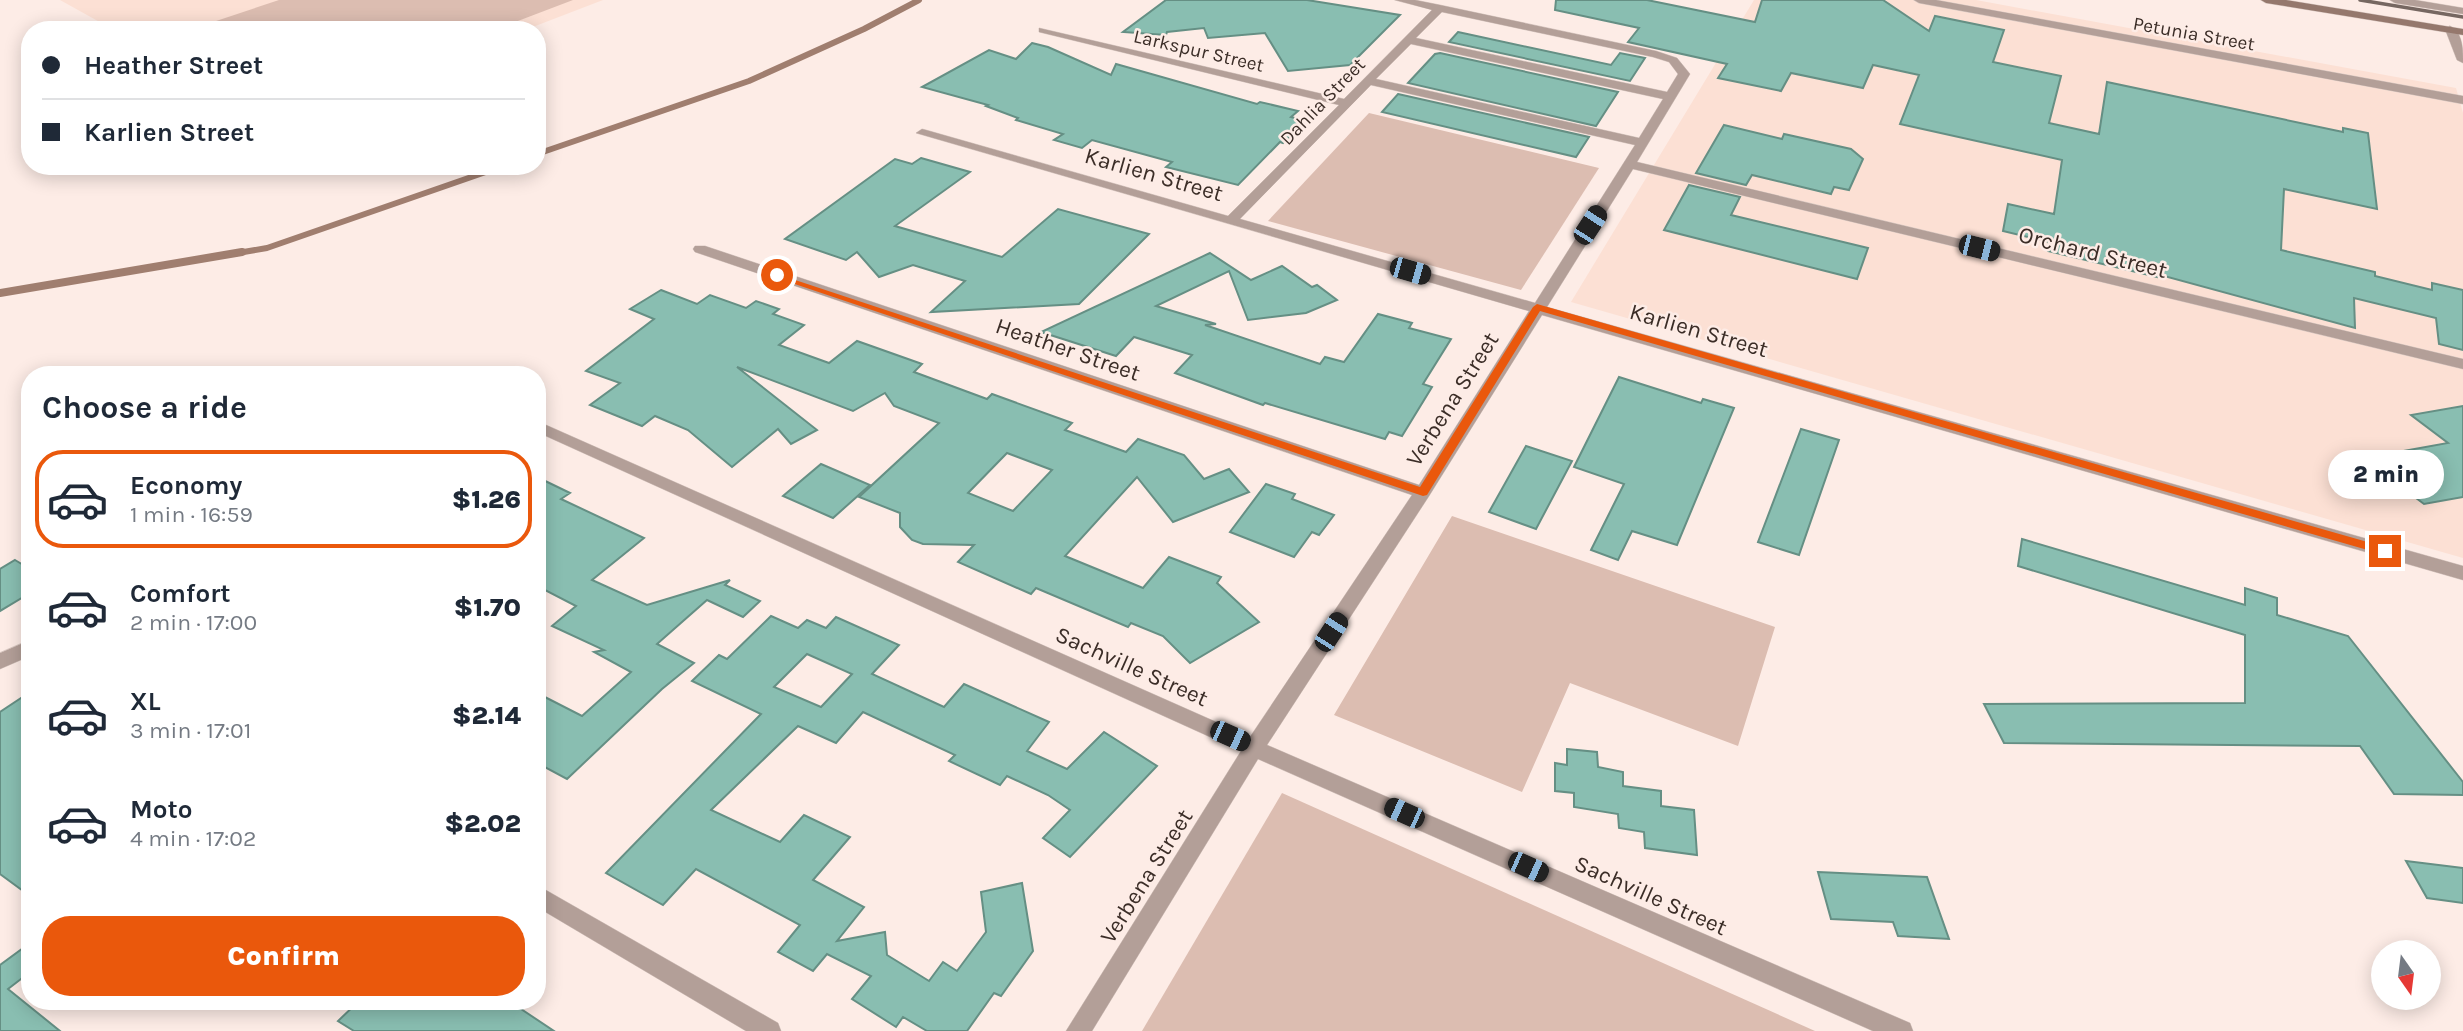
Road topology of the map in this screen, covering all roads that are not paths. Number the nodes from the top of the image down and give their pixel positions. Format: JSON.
{"nodes":[{"id":1,"x":1400,"y":0,"type":"edge"},
{"id":2,"x":1919,"y":0,"type":"edge"},
{"id":3,"x":2266,"y":0,"type":"edge"},
{"id":4,"x":2395,"y":0,"type":"edge"},
{"id":5,"x":2448,"y":5,"type":"edge"},
{"id":6,"x":1440,"y":8,"type":"junction"},
{"id":7,"x":2463,"y":11,"type":"edge"},
{"id":8,"x":1043,"y":30,"type":"dead end"},
{"id":9,"x":2450,"y":30,"type":"junction"},
{"id":10,"x":2463,"y":32,"type":"edge"},
{"id":11,"x":1408,"y":40,"type":"junction"},
{"id":12,"x":2463,"y":60,"type":"edge"},
{"id":13,"x":1368,"y":81,"type":"junction"},
{"id":14,"x":1672,"y":97,"type":"junction"},
{"id":15,"x":2463,"y":100,"type":"edge"},
{"id":16,"x":1347,"y":103,"type":"junction"},
{"id":17,"x":922,"y":133,"type":"dead end"},
{"id":18,"x":1643,"y":143,"type":"junction"},
{"id":19,"x":1630,"y":164,"type":"junction"},
{"id":20,"x":1232,"y":220,"type":"junction"},
{"id":21,"x":700,"y":249,"type":"dead end"},
{"id":22,"x":1537,"y":307,"type":"junction"},
{"id":23,"x":2463,"y":364,"type":"edge"},
{"id":24,"x":546,"y":430,"type":"edge"},
{"id":25,"x":1423,"y":492,"type":"junction"},
{"id":26,"x":2463,"y":573,"type":"edge"},
{"id":27,"x":21,"y":651,"type":"edge"},
{"id":28,"x":0,"y":661,"type":"edge"},
{"id":29,"x":1254,"y":748,"type":"junction"},
{"id":30,"x":546,"y":900,"type":"edge"},
{"id":31,"x":769,"y":1031,"type":"edge"},
{"id":32,"x":1078,"y":1031,"type":"edge"},
{"id":33,"x":1901,"y":1031,"type":"edge"}],
"edges":[{"from":1,"to":6,"type":"street"},
{"from":2,"to":15,"type":"street","name":"Petunia Street"},
{"from":3,"to":9,"type":"street"},
{"from":4,"to":5,"type":"street"},
{"from":5,"to":7,"type":"street"},
{"from":6,"to":11,"type":"street","name":"Dahlia Street"},
{"from":6,"to":14,"type":"street","name":"Verbena Street"},
{"from":8,"to":16,"type":"street","name":"Larkspur Street"},
{"from":9,"to":10,"type":"street"},
{"from":9,"to":12,"type":"street"},
{"from":11,"to":13,"type":"street","name":"Dahlia Street"},
{"from":11,"to":14,"type":"street"},
{"from":13,"to":16,"type":"street","name":"Dahlia Street"},
{"from":13,"to":18,"type":"street"},
{"from":14,"to":18,"type":"street","name":"Verbena Street"},
{"from":16,"to":20,"type":"street","name":"Dahlia Street"},
{"from":17,"to":20,"type":"street","name":"Karlien Street"},
{"from":18,"to":19,"type":"street","name":"Verbena Street"},
{"from":19,"to":22,"type":"street","name":"Verbena Street"},
{"from":19,"to":23,"type":"street","name":"Orchard Street"},
{"from":20,"to":22,"type":"street","name":"Karlien Street"},
{"from":21,"to":25,"type":"street","name":"Heather Street"},
{"from":22,"to":25,"type":"street","name":"Verbena Street"},
{"from":22,"to":26,"type":"street","name":"Karlien Street"},
{"from":24,"to":29,"type":"street","name":"Sachville Street"},
{"from":25,"to":29,"type":"street","name":"Verbena Street"},
{"from":27,"to":28,"type":"street"},
{"from":29,"to":32,"type":"street","name":"Verbena Street"},
{"from":29,"to":33,"type":"street","name":"Sachville Street"},
{"from":30,"to":31,"type":"street"}]}
